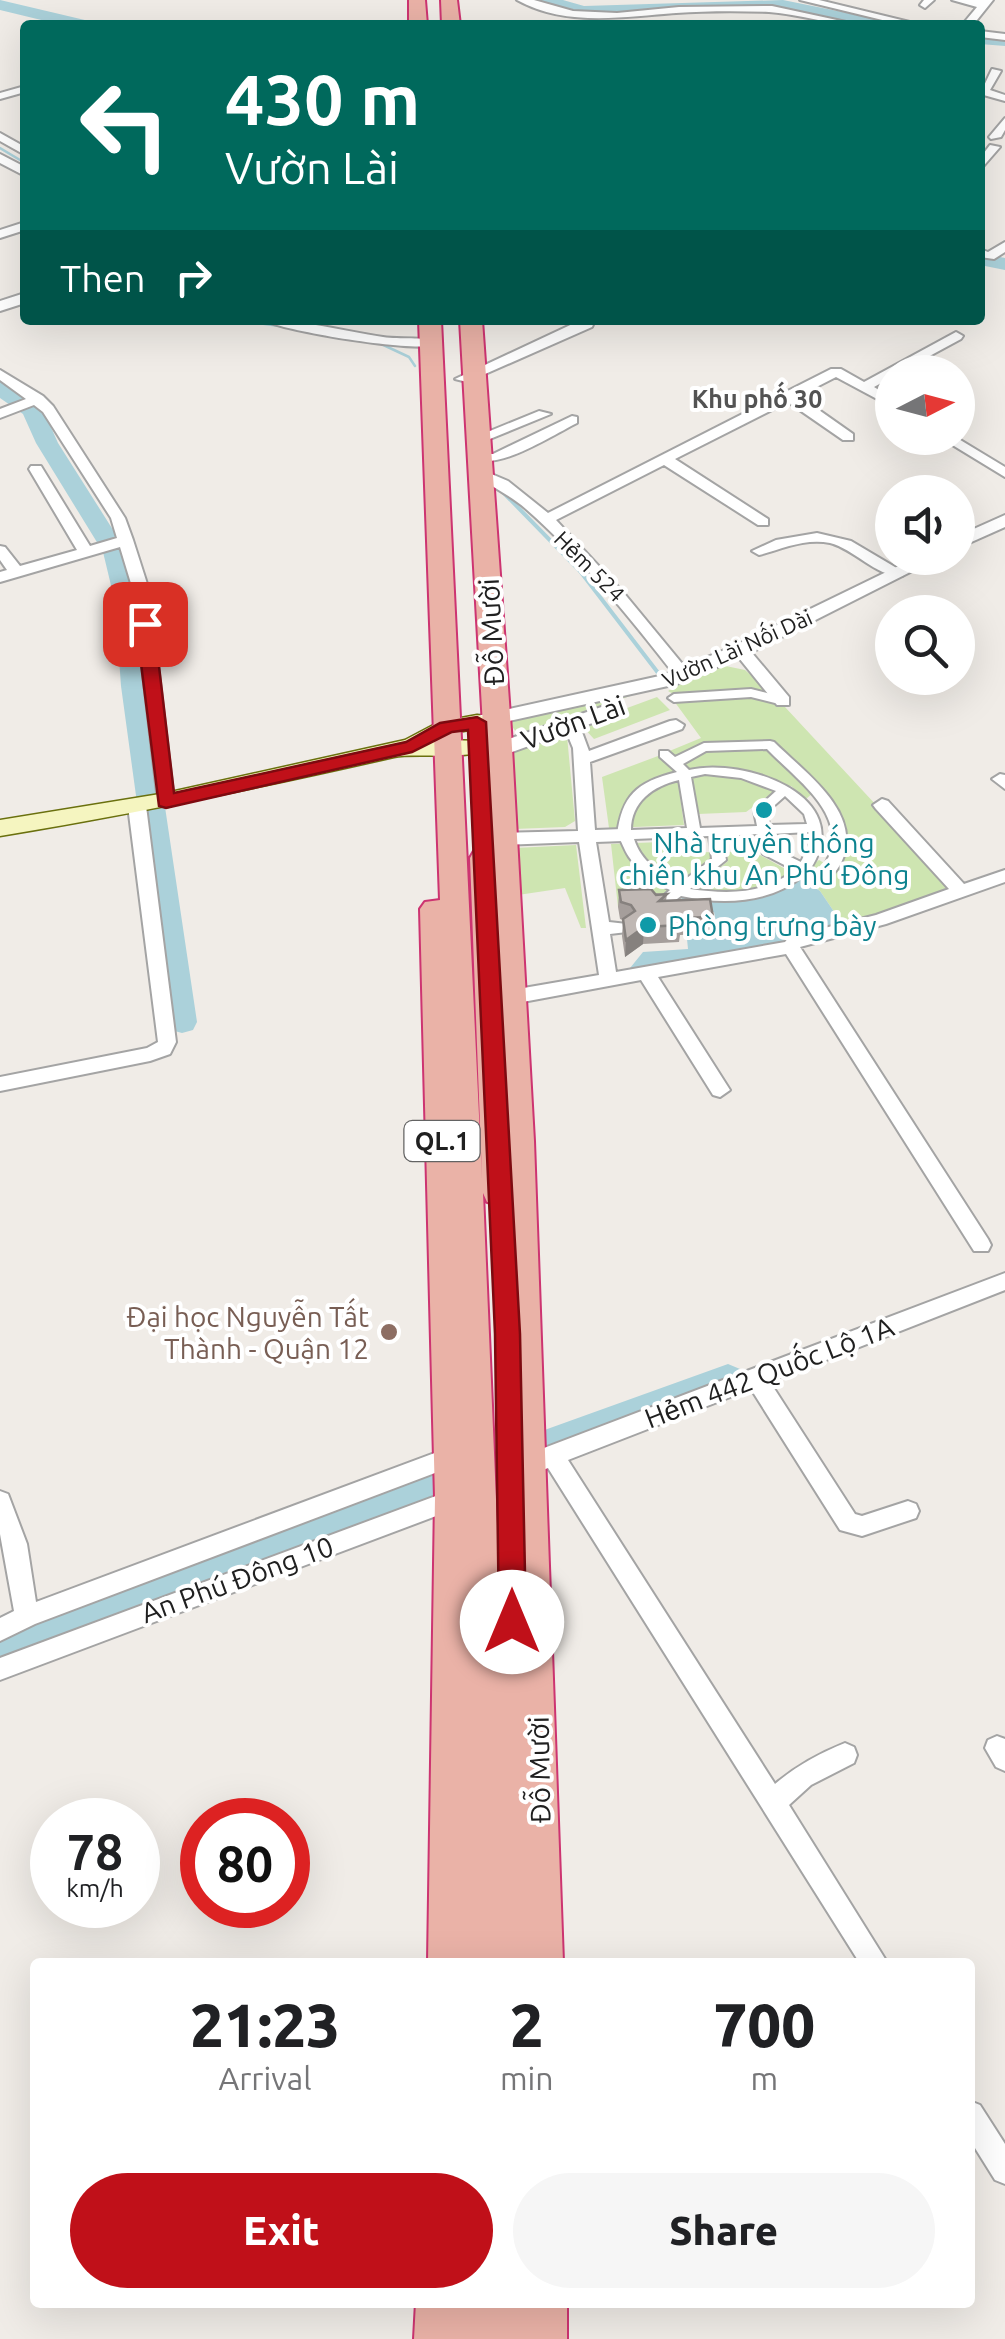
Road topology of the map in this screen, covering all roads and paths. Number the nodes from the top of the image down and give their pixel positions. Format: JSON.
{"nodes":[{"id":1,"x":522,"y":0,"type":"edge"},
{"id":2,"x":563,"y":0,"type":"edge"},
{"id":3,"x":651,"y":0,"type":"edge"},
{"id":4,"x":805,"y":0,"type":"edge"},
{"id":5,"x":876,"y":0,"type":"edge"},
{"id":6,"x":957,"y":0,"type":"edge"},
{"id":7,"x":986,"y":2,"type":"edge"},
{"id":8,"x":698,"y":6,"type":"edge"},
{"id":9,"x":858,"y":12,"type":"junction"},
{"id":10,"x":806,"y":20,"type":"edge"},
{"id":11,"x":844,"y":20,"type":"edge"},
{"id":12,"x":894,"y":20,"type":"edge"},
{"id":13,"x":996,"y":71,"type":"dead end"},
{"id":14,"x":985,"y":90,"type":"edge"},
{"id":15,"x":1005,"y":121,"type":"edge"},
{"id":16,"x":985,"y":158,"type":"edge"},
{"id":17,"x":297,"y":325,"type":"edge"},
{"id":18,"x":460,"y":325,"type":"edge"},
{"id":19,"x":471,"y":325,"type":"edge"},
{"id":20,"x":585,"y":325,"type":"edge"},
{"id":21,"x":424,"y":332,"type":"edge"},
{"id":22,"x":956,"y":336,"type":"dead end"},
{"id":23,"x":0,"y":374,"type":"edge"},
{"id":24,"x":469,"y":376,"type":"junction"},
{"id":25,"x":866,"y":386,"type":"junction"},
{"id":26,"x":875,"y":392,"type":"edge"},
{"id":27,"x":789,"y":396,"type":"junction"},
{"id":28,"x":21,"y":406,"type":"edge"},
{"id":29,"x":544,"y":414,"type":"dead end"},
{"id":30,"x":572,"y":420,"type":"dead end"},
{"id":31,"x":848,"y":437,"type":"dead end"},
{"id":32,"x":975,"y":455,"type":"edge"},
{"id":33,"x":481,"y":457,"type":"junction"},
{"id":34,"x":666,"y":460,"type":"junction"},
{"id":35,"x":36,"y":469,"type":"dead end"},
{"id":36,"x":1005,"y":474,"type":"edge"},
{"id":37,"x":545,"y":520,"type":"junction"},
{"id":38,"x":1005,"y":520,"type":"edge"},
{"id":39,"x":763,"y":522,"type":"dead end"},
{"id":40,"x":975,"y":535,"type":"edge"},
{"id":41,"x":120,"y":541,"type":"junction"},
{"id":42,"x":89,"y":549,"type":"junction"},
{"id":43,"x":0,"y":550,"type":"edge"},
{"id":44,"x":759,"y":550,"type":"dead end"},
{"id":45,"x":875,"y":560,"type":"edge"},
{"id":46,"x":8,"y":574,"type":"edge"},
{"id":47,"x":894,"y":575,"type":"edge"},
{"id":48,"x":741,"y":650,"type":"junction"},
{"id":49,"x":676,"y":684,"type":"junction"},
{"id":50,"x":783,"y":701,"type":"joint"},
{"id":51,"x":571,"y":724,"type":"junction"},
{"id":52,"x":676,"y":725,"type":"dead end"},
{"id":53,"x":647,"y":736,"type":"junction"},
{"id":54,"x":457,"y":738,"type":"junction"},
{"id":55,"x":581,"y":757,"type":"junction"},
{"id":56,"x":674,"y":763,"type":"junction"},
{"id":57,"x":786,"y":790,"type":"junction"},
{"id":58,"x":151,"y":803,"type":"junction"},
{"id":59,"x":882,"y":805,"type":"dead end"},
{"id":60,"x":0,"y":828,"type":"edge"},
{"id":61,"x":814,"y":828,"type":"junction"},
{"id":62,"x":764,"y":831,"type":"junction"},
{"id":63,"x":694,"y":832,"type":"junction"},
{"id":64,"x":715,"y":832,"type":"junction"},
{"id":65,"x":623,"y":835,"type":"junction"},
{"id":66,"x":588,"y":836,"type":"junction"},
{"id":67,"x":503,"y":839,"type":"junction"},
{"id":68,"x":802,"y":870,"type":"junction"},
{"id":69,"x":1005,"y":876,"type":"edge"},
{"id":70,"x":680,"y":890,"type":"junction"},
{"id":71,"x":962,"y":893,"type":"junction"},
{"id":72,"x":660,"y":905,"type":"edge"},
{"id":73,"x":599,"y":928,"type":"junction"},
{"id":74,"x":621,"y":928,"type":"edge"},
{"id":75,"x":791,"y":947,"type":"junction"},
{"id":76,"x":606,"y":972,"type":"dead end"},
{"id":77,"x":647,"y":976,"type":"junction"},
{"id":78,"x":512,"y":996,"type":"junction"},
{"id":79,"x":0,"y":1084,"type":"edge"},
{"id":80,"x":720,"y":1090,"type":"dead end"},
{"id":81,"x":981,"y":1245,"type":"dead end"},
{"id":82,"x":1005,"y":1281,"type":"edge"},
{"id":83,"x":755,"y":1377,"type":"junction"},
{"id":84,"x":464,"y":1453,"type":"junction"},
{"id":85,"x":532,"y":1463,"type":"junction"},
{"id":86,"x":465,"y":1496,"type":"junction"},
{"id":87,"x":0,"y":1501,"type":"edge"},
{"id":88,"x":908,"y":1511,"type":"dead end"},
{"id":89,"x":27,"y":1616,"type":"junction"},
{"id":90,"x":0,"y":1630,"type":"edge"},
{"id":91,"x":0,"y":1669,"type":"edge"},
{"id":92,"x":845,"y":1755,"type":"dead end"},
{"id":93,"x":774,"y":1800,"type":"junction"},
{"id":94,"x":450,"y":1958,"type":"edge"},
{"id":95,"x":478,"y":1958,"type":"edge"},
{"id":96,"x":514,"y":1958,"type":"edge"},
{"id":97,"x":542,"y":1958,"type":"edge"},
{"id":98,"x":872,"y":1958,"type":"edge"},
{"id":99,"x":975,"y":2123,"type":"edge"},
{"id":100,"x":1005,"y":2170,"type":"edge"},
{"id":101,"x":440,"y":2308,"type":"edge"},
{"id":102,"x":472,"y":2308,"type":"edge"},
{"id":103,"x":513,"y":2308,"type":"edge"},
{"id":104,"x":543,"y":2308,"type":"edge"},
{"id":105,"x":438,"y":2339,"type":"edge"},
{"id":106,"x":471,"y":2339,"type":"edge"},
{"id":107,"x":512,"y":2339,"type":"edge"},
{"id":108,"x":543,"y":2339,"type":"edge"}],
"edges":[{"from":1,"to":8,"type":"street"},
{"from":2,"to":3,"type":"street"},
{"from":4,"to":9,"type":"street"},
{"from":5,"to":9,"type":"street"},
{"from":6,"to":7,"type":"street"},
{"from":8,"to":10,"type":"street"},
{"from":9,"to":11,"type":"street"},
{"from":9,"to":12,"type":"street"},
{"from":13,"to":14,"type":"street"},
{"from":15,"to":16,"type":"street"},
{"from":17,"to":21,"type":"street"},
{"from":18,"to":24,"type":"highway","name":"Đỗ Mười","number":"QL.1"},
{"from":19,"to":24,"type":"highway","name":"Đỗ Mười","number":"QL.1"},
{"from":20,"to":24,"type":"street"},
{"from":21,"to":54,"type":"highway","name":"Đỗ Mười","number":"QL.1"},
{"from":22,"to":25,"type":"street"},
{"from":23,"to":28,"type":"street"},
{"from":24,"to":33,"type":"highway","name":"Đỗ Mười","number":"QL.1"},
{"from":24,"to":54,"type":"highway","name":"Đỗ Mười","number":"QL.1"},
{"from":25,"to":26,"type":"street"},
{"from":25,"to":27,"type":"street"},
{"from":27,"to":31,"type":"street"},
{"from":27,"to":34,"type":"street"},
{"from":28,"to":41,"type":"street"},
{"from":29,"to":33,"type":"street"},
{"from":30,"to":33,"type":"street"},
{"from":32,"to":36,"type":"street"},
{"from":33,"to":37,"type":"street","name":"Hẻm 524"},
{"from":33,"to":54,"type":"highway","name":"Đỗ Mười","number":"QL.1"},
{"from":34,"to":37,"type":"street"},
{"from":34,"to":39,"type":"street"},
{"from":35,"to":42,"type":"street"},
{"from":37,"to":49,"type":"street","name":"Hẻm 524"},
{"from":38,"to":40,"type":"street"},
{"from":41,"to":42,"type":"street"},
{"from":41,"to":58,"type":"street"},
{"from":42,"to":46,"type":"street"},
{"from":43,"to":46,"type":"street"},
{"from":44,"to":45,"type":"street"},
{"from":47,"to":48,"type":"street","name":"Vườn Lài Nối Dài"},
{"from":48,"to":49,"type":"street","name":"Vườn Lài Nối Dài"},
{"from":48,"to":50,"type":"street"},
{"from":49,"to":50,"type":"street"},
{"from":49,"to":51,"type":"street","name":"Vườn Lài"},
{"from":49,"to":54,"type":"street","name":"Vườn Lài Nối Dài"},
{"from":51,"to":54,"type":"street","name":"Vườn Lài"},
{"from":51,"to":55,"type":"street"},
{"from":52,"to":53,"type":"street"},
{"from":53,"to":55,"type":"street"},
{"from":53,"to":56,"type":"street"},
{"from":54,"to":58,"type":"main road","name":"Vườn Lài"},
{"from":54,"to":67,"type":"highway","name":"Đỗ Mười","number":"QL.1"},
{"from":54,"to":84,"type":"highway","name":"Đỗ Mười","number":"QL.1"},
{"from":54,"to":85,"type":"highway","name":"Đỗ Mười","number":"QL.1"},
{"from":55,"to":66,"type":"street"},
{"from":56,"to":57,"type":"street"},
{"from":56,"to":63,"type":"street"},
{"from":56,"to":65,"type":"street"},
{"from":56,"to":68,"type":"street"},
{"from":57,"to":61,"type":"street"},
{"from":57,"to":62,"type":"street"},
{"from":58,"to":60,"type":"main road","name":"Vườn Lài"},
{"from":58,"to":79,"type":"street"},
{"from":59,"to":71,"type":"street"},
{"from":61,"to":62,"type":"street"},
{"from":61,"to":68,"type":"street"},
{"from":62,"to":64,"type":"street"},
{"from":62,"to":68,"type":"street"},
{"from":63,"to":64,"type":"street"},
{"from":63,"to":65,"type":"street"},
{"from":64,"to":70,"type":"street"},
{"from":65,"to":66,"type":"street"},
{"from":65,"to":70,"type":"street"},
{"from":66,"to":67,"type":"street"},
{"from":66,"to":73,"type":"street"},
{"from":67,"to":78,"type":"highway","name":"Đỗ Mười","number":"QL.1"},
{"from":68,"to":70,"type":"street"},
{"from":69,"to":71,"type":"street"},
{"from":70,"to":72,"type":"street"},
{"from":71,"to":75,"type":"street"},
{"from":73,"to":74,"type":"street"},
{"from":73,"to":76,"type":"street"},
{"from":75,"to":77,"type":"street"},
{"from":75,"to":81,"type":"street"},
{"from":77,"to":78,"type":"street"},
{"from":77,"to":80,"type":"street"},
{"from":78,"to":85,"type":"highway","name":"Đỗ Mười","number":"QL.1"},
{"from":82,"to":83,"type":"street","name":"Hẻm 442 Quốc Lộ 1A"},
{"from":83,"to":85,"type":"street","name":"Hẻm 442 Quốc Lộ 1A"},
{"from":83,"to":88,"type":"street"},
{"from":84,"to":86,"type":"highway","name":"Đỗ Mười","number":"QL.1"},
{"from":84,"to":89,"type":"street"},
{"from":85,"to":93,"type":"street"},
{"from":85,"to":96,"type":"highway","name":"Đỗ Mười","number":"QL.1"},
{"from":85,"to":97,"type":"highway","name":"Đỗ Mười","number":"QL.1"},
{"from":86,"to":91,"type":"street","name":"An Phú Đông 10"},
{"from":86,"to":94,"type":"highway","name":"Đỗ Mười","number":"QL.1"},
{"from":86,"to":95,"type":"highway","name":"Đỗ Mười","number":"QL.1"},
{"from":87,"to":89,"type":"street"},
{"from":89,"to":90,"type":"street"},
{"from":92,"to":93,"type":"street"},
{"from":93,"to":98,"type":"street"},
{"from":99,"to":100,"type":"street"},
{"from":101,"to":105,"type":"highway"},
{"from":102,"to":106,"type":"highway"},
{"from":103,"to":107,"type":"highway"},
{"from":104,"to":108,"type":"highway"}]}
